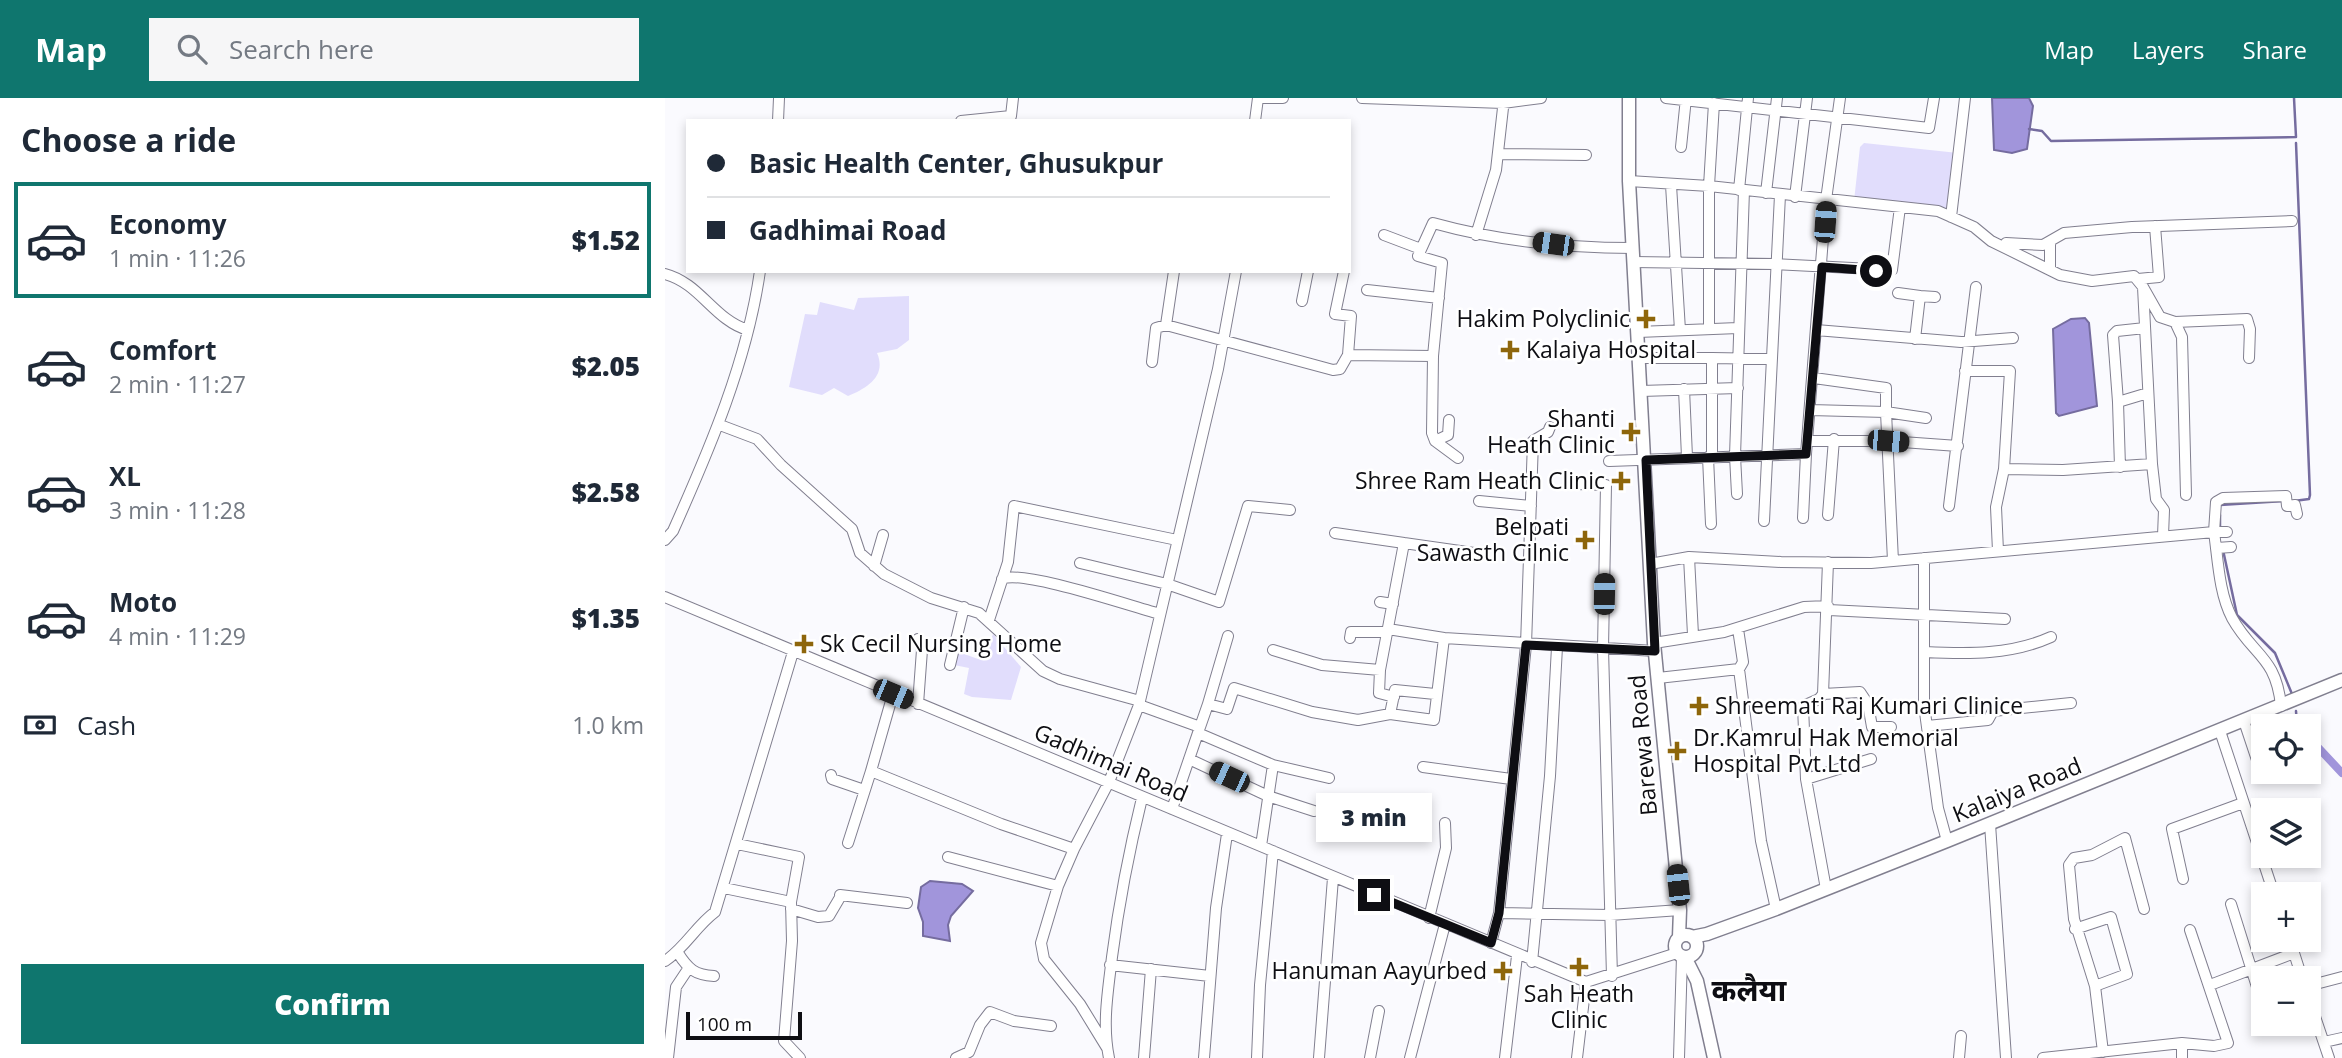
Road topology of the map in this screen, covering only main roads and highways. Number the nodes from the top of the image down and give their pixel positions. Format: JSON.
{"nodes":[{"id":1,"x":1629,"y":98,"type":"edge"},
{"id":2,"x":2342,"y":680,"type":"edge"},
{"id":3,"x":1685,"y":947,"type":"junction"},
{"id":4,"x":1714,"y":1058,"type":"edge"}],
"edges":[{"from":1,"to":3,"type":"main road","name":"Barewa Road"},
{"from":2,"to":3,"type":"main road","name":"Kalaiya Road"},
{"from":3,"to":4,"type":"main road","name":"Barewa Road"}]}
